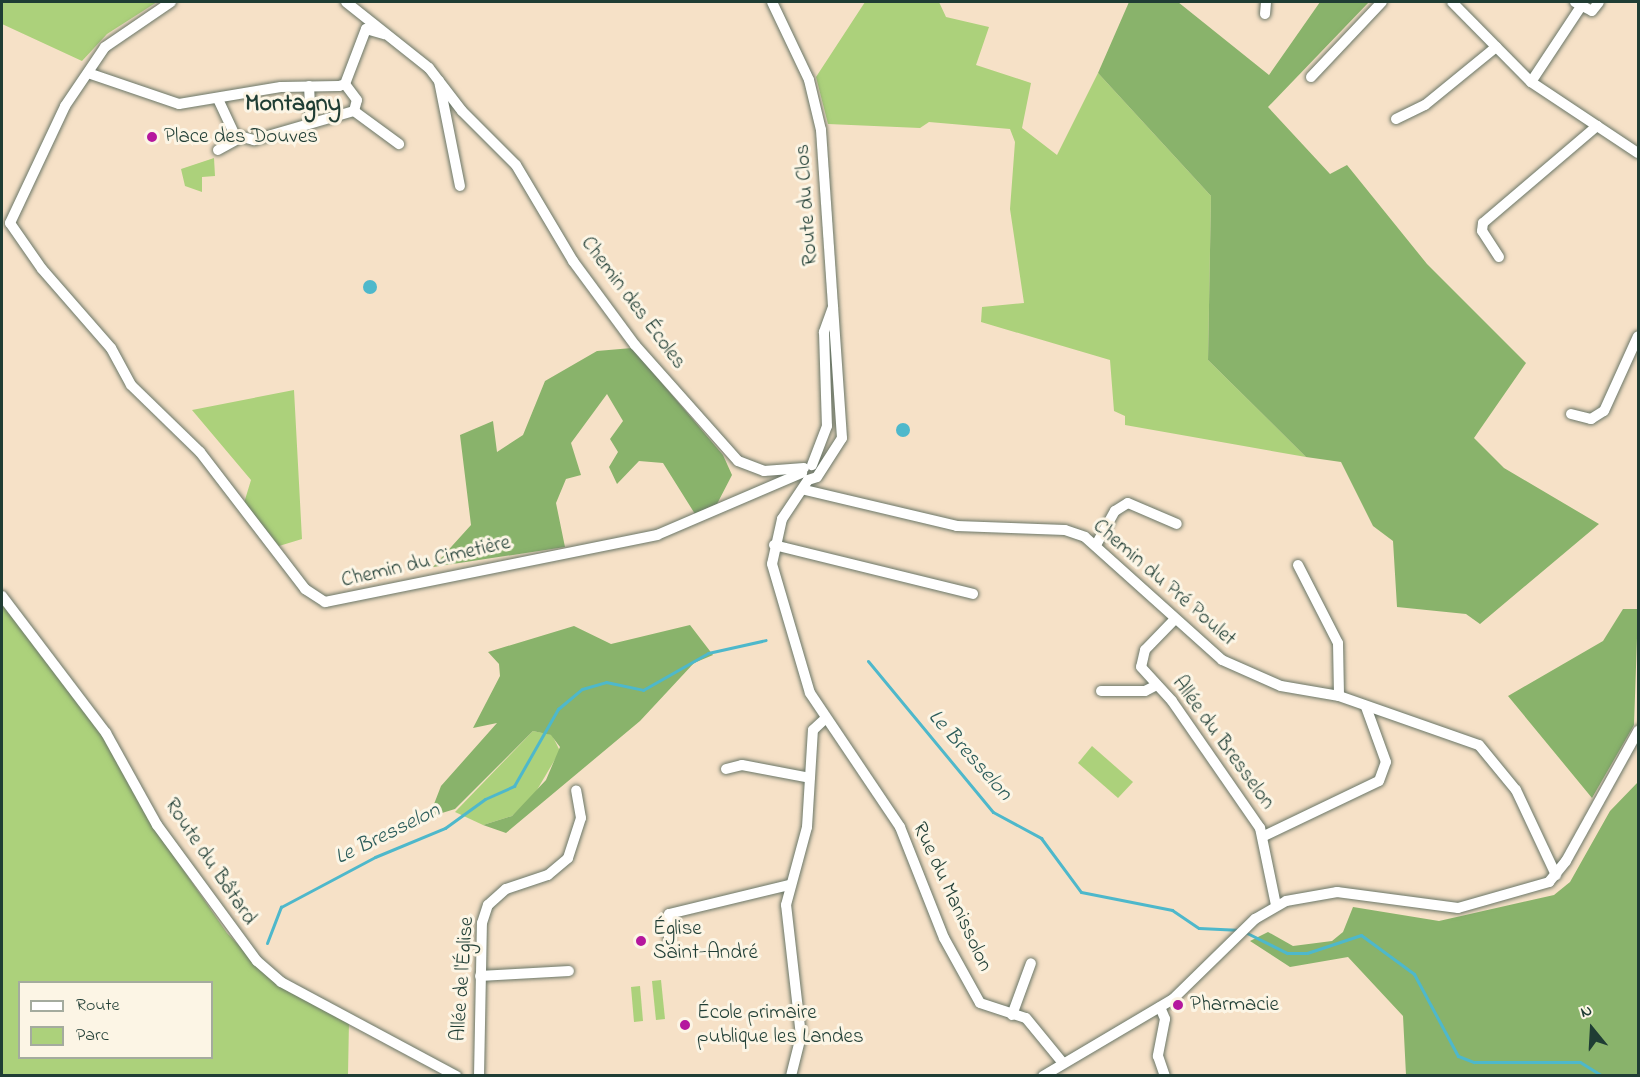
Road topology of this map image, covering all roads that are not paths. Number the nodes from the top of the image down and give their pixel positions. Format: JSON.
{"nodes":[{"id":1,"x":171,"y":2,"type":"edge"},
{"id":2,"x":346,"y":2,"type":"edge"},
{"id":3,"x":772,"y":2,"type":"edge"},
{"id":4,"x":1266,"y":2,"type":"edge"},
{"id":5,"x":1382,"y":2,"type":"edge"},
{"id":6,"x":1452,"y":2,"type":"edge"},
{"id":7,"x":1599,"y":2,"type":"edge"},
{"id":8,"x":1577,"y":4,"type":"edge"},
{"id":9,"x":1265,"y":14,"type":"dead end"},
{"id":10,"x":366,"y":29,"type":"junction"},
{"id":11,"x":387,"y":34,"type":"junction"},
{"id":12,"x":1496,"y":47,"type":"junction"},
{"id":13,"x":88,"y":73,"type":"junction"},
{"id":14,"x":1311,"y":77,"type":"dead end"},
{"id":15,"x":439,"y":81,"type":"junction"},
{"id":16,"x":1531,"y":82,"type":"junction"},
{"id":17,"x":345,"y":84,"type":"junction"},
{"id":18,"x":309,"y":86,"type":"junction"},
{"id":19,"x":214,"y":100,"type":"junction"},
{"id":20,"x":354,"y":111,"type":"junction"},
{"id":21,"x":1396,"y":119,"type":"dead end"},
{"id":22,"x":311,"y":122,"type":"junction"},
{"id":23,"x":1597,"y":126,"type":"junction"},
{"id":24,"x":240,"y":138,"type":"junction"},
{"id":25,"x":399,"y":144,"type":"dead end"},
{"id":26,"x":218,"y":150,"type":"dead end"},
{"id":27,"x":1638,"y":153,"type":"edge"},
{"id":28,"x":460,"y":186,"type":"dead end"},
{"id":29,"x":6,"y":223,"type":"edge"},
{"id":30,"x":1499,"y":257,"type":"dead end"},
{"id":31,"x":833,"y":307,"type":"junction"},
{"id":32,"x":1638,"y":336,"type":"edge"},
{"id":33,"x":1571,"y":414,"type":"dead end"},
{"id":34,"x":808,"y":475,"type":"junction"},
{"id":35,"x":1177,"y":524,"type":"dead end"},
{"id":36,"x":774,"y":545,"type":"junction"},
{"id":37,"x":1096,"y":545,"type":"junction"},
{"id":38,"x":1298,"y":565,"type":"dead end"},
{"id":39,"x":973,"y":594,"type":"dead end"},
{"id":40,"x":2,"y":596,"type":"edge"},
{"id":41,"x":1175,"y":619,"type":"junction"},
{"id":42,"x":1157,"y":685,"type":"junction"},
{"id":43,"x":1101,"y":691,"type":"dead end"},
{"id":44,"x":1339,"y":696,"type":"junction"},
{"id":45,"x":1366,"y":707,"type":"junction"},
{"id":46,"x":825,"y":719,"type":"junction"},
{"id":47,"x":1638,"y":731,"type":"edge"},
{"id":48,"x":726,"y":769,"type":"dead end"},
{"id":49,"x":810,"y":778,"type":"junction"},
{"id":50,"x":576,"y":790,"type":"dead end"},
{"id":51,"x":1264,"y":836,"type":"junction"},
{"id":52,"x":1556,"y":875,"type":"junction"},
{"id":53,"x":789,"y":885,"type":"junction"},
{"id":54,"x":1276,"y":905,"type":"junction"},
{"id":55,"x":669,"y":942,"type":"dead end"},
{"id":56,"x":1031,"y":963,"type":"dead end"},
{"id":57,"x":569,"y":970,"type":"dead end"},
{"id":58,"x":480,"y":976,"type":"junction"},
{"id":59,"x":1160,"y":1007,"type":"junction"},
{"id":60,"x":1012,"y":1014,"type":"junction"},
{"id":61,"x":1064,"y":1063,"type":"junction"},
{"id":62,"x":456,"y":1076,"type":"edge"},
{"id":63,"x":479,"y":1076,"type":"edge"},
{"id":64,"x":790,"y":1076,"type":"edge"},
{"id":65,"x":1043,"y":1076,"type":"edge"},
{"id":66,"x":1165,"y":1076,"type":"edge"}],
"edges":[{"from":1,"to":13,"type":"street"},
{"from":2,"to":10,"type":"street"},
{"from":2,"to":11,"type":"street","name":"Chemin des Écoles"},
{"from":3,"to":31,"type":"street","name":"Route du Clos"},
{"from":4,"to":9,"type":"street"},
{"from":5,"to":14,"type":"street"},
{"from":6,"to":12,"type":"street"},
{"from":7,"to":8,"type":"street"},
{"from":8,"to":16,"type":"street"},
{"from":10,"to":11,"type":"street"},
{"from":10,"to":17,"type":"street"},
{"from":11,"to":15,"type":"street","name":"Chemin des Écoles"},
{"from":12,"to":16,"type":"street"},
{"from":12,"to":21,"type":"street"},
{"from":13,"to":19,"type":"street"},
{"from":13,"to":29,"type":"street"},
{"from":15,"to":28,"type":"street"},
{"from":15,"to":34,"type":"street","name":"Chemin des Écoles"},
{"from":16,"to":23,"type":"street"},
{"from":17,"to":18,"type":"street"},
{"from":17,"to":20,"type":"street"},
{"from":18,"to":19,"type":"street"},
{"from":18,"to":22,"type":"street"},
{"from":19,"to":24,"type":"street"},
{"from":20,"to":22,"type":"street"},
{"from":20,"to":25,"type":"street"},
{"from":22,"to":24,"type":"street"},
{"from":23,"to":27,"type":"street"},
{"from":23,"to":30,"type":"street"},
{"from":24,"to":26,"type":"street"},
{"from":29,"to":34,"type":"street","name":"Chemin du Cimetière"},
{"from":31,"to":34,"type":"street","name":"Route du Clos"},
{"from":31,"to":34,"type":"street","name":"Route du Clos"},
{"from":32,"to":33,"type":"street"},
{"from":34,"to":36,"type":"street"},
{"from":34,"to":37,"type":"street","name":"Chemin du Pré Poulet"},
{"from":35,"to":37,"type":"street"},
{"from":36,"to":39,"type":"street"},
{"from":36,"to":46,"type":"street","name":"Rue du Manissolon"},
{"from":37,"to":41,"type":"street","name":"Chemin du Pré Poulet"},
{"from":38,"to":44,"type":"street"},
{"from":40,"to":62,"type":"street","name":"Route du Bâtard"},
{"from":41,"to":42,"type":"street","name":"Allée du Bresselon"},
{"from":41,"to":44,"type":"street","name":"Chemin du Pré Poulet"},
{"from":42,"to":43,"type":"street"},
{"from":42,"to":51,"type":"street","name":"Allée du Bresselon"},
{"from":44,"to":45,"type":"street","name":"Chemin du Pré Poulet"},
{"from":45,"to":51,"type":"street"},
{"from":45,"to":52,"type":"street","name":"Chemin du Pré Poulet"},
{"from":46,"to":49,"type":"street"},
{"from":46,"to":60,"type":"street","name":"Rue du Manissolon"},
{"from":47,"to":52,"type":"street"},
{"from":48,"to":49,"type":"street"},
{"from":49,"to":53,"type":"street"},
{"from":50,"to":58,"type":"street","name":"Allée de l'Église"},
{"from":51,"to":54,"type":"street","name":"Allée du Bresselon"},
{"from":52,"to":54,"type":"street"},
{"from":53,"to":55,"type":"street"},
{"from":53,"to":64,"type":"street"},
{"from":54,"to":59,"type":"street"},
{"from":56,"to":60,"type":"street"},
{"from":57,"to":58,"type":"street"},
{"from":58,"to":63,"type":"street","name":"Allée de l'Église"},
{"from":59,"to":61,"type":"street"},
{"from":59,"to":66,"type":"street"},
{"from":60,"to":61,"type":"street","name":"Rue du Manissolon"},
{"from":61,"to":65,"type":"street"}]}
